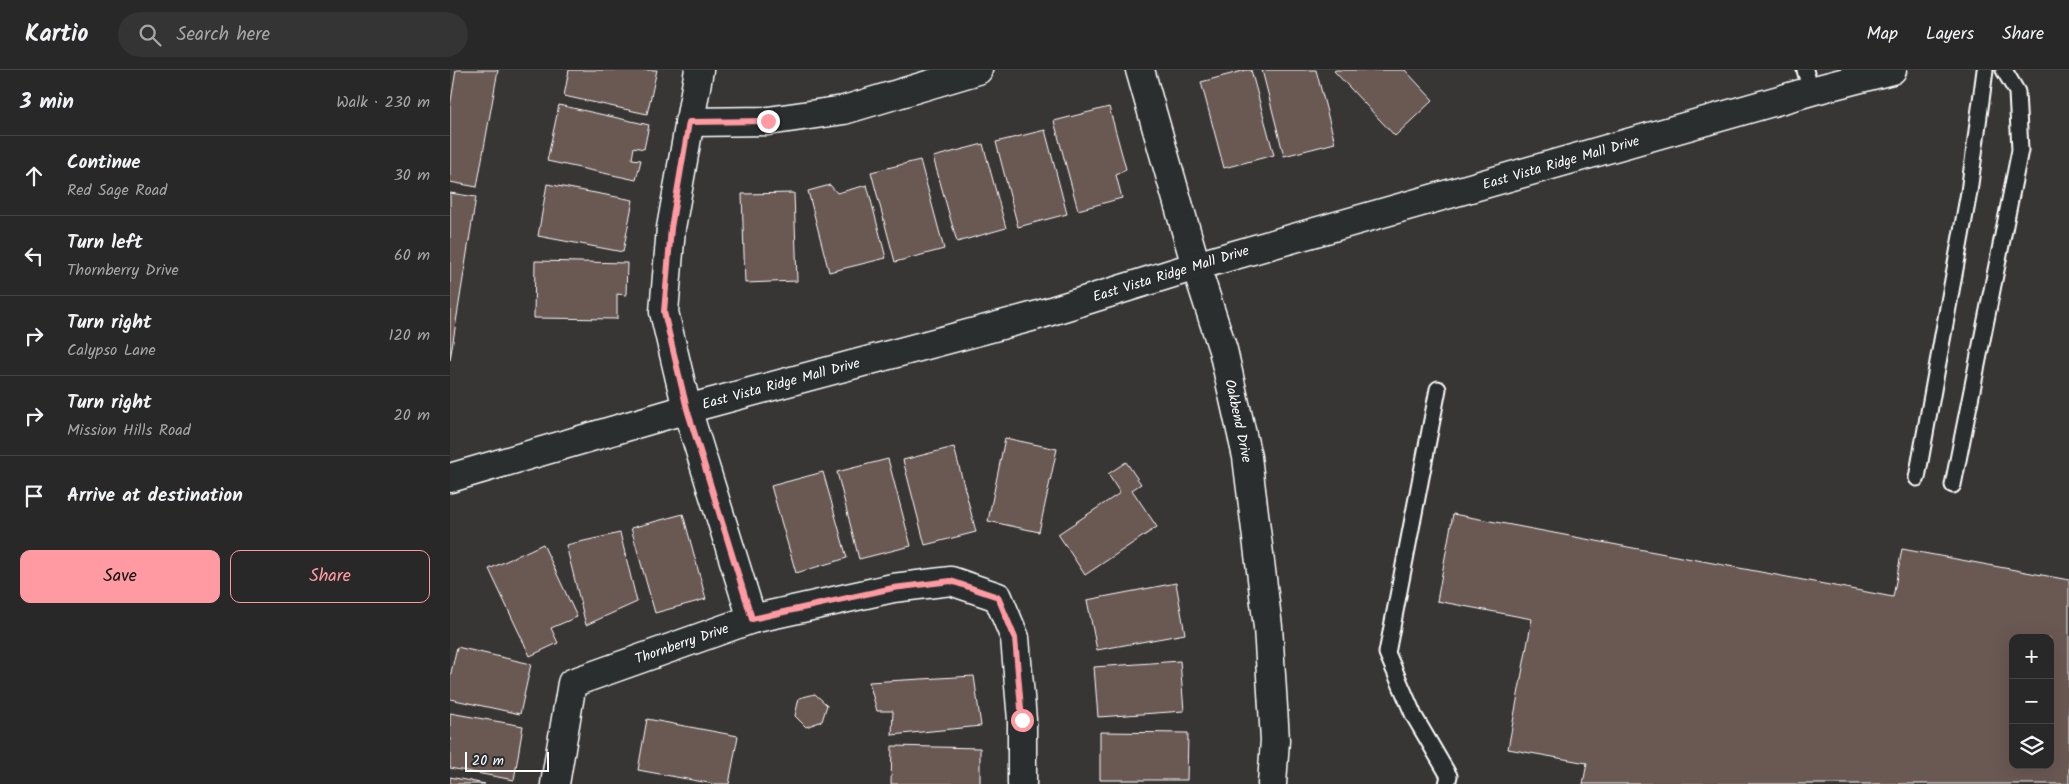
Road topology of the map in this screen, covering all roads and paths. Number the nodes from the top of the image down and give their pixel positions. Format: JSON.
{"nodes":[{"id":1,"x":698,"y":70,"type":"edge"},
{"id":2,"x":978,"y":70,"type":"edge"},
{"id":3,"x":1140,"y":70,"type":"edge"},
{"id":4,"x":1892,"y":70,"type":"edge"},
{"id":5,"x":1985,"y":70,"type":"edge"},
{"id":6,"x":2004,"y":70,"type":"edge"},
{"id":7,"x":1808,"y":80,"type":"edge"},
{"id":8,"x":689,"y":122,"type":"junction"},
{"id":9,"x":1196,"y":266,"type":"junction"},
{"id":10,"x":1438,"y":389,"type":"dead end"},
{"id":11,"x":687,"y":409,"type":"junction"},
{"id":12,"x":450,"y":478,"type":"edge"},
{"id":13,"x":1916,"y":478,"type":"dead end"},
{"id":14,"x":1953,"y":485,"type":"dead end"},
{"id":15,"x":752,"y":619,"type":"junction"},
{"id":16,"x":555,"y":784,"type":"edge"},
{"id":17,"x":1022,"y":784,"type":"edge"},
{"id":18,"x":1272,"y":784,"type":"edge"},
{"id":19,"x":1447,"y":784,"type":"edge"}],
"edges":[{"from":1,"to":8,"type":"street"},
{"from":2,"to":8,"type":"street"},
{"from":3,"to":9,"type":"street","name":"Oakbend Drive"},
{"from":4,"to":7,"type":"street","name":"East Vista Ridge Mall Drive"},
{"from":5,"to":13,"type":"lane"},
{"from":6,"to":14,"type":"lane"},
{"from":7,"to":9,"type":"street","name":"East Vista Ridge Mall Drive"},
{"from":8,"to":11,"type":"street"},
{"from":9,"to":11,"type":"street","name":"East Vista Ridge Mall Drive"},
{"from":9,"to":18,"type":"street","name":"Oakbend Drive"},
{"from":10,"to":19,"type":"lane"},
{"from":11,"to":12,"type":"street","name":"East Vista Ridge Mall Drive"},
{"from":11,"to":15,"type":"street"},
{"from":15,"to":16,"type":"street","name":"Thornberry Drive"},
{"from":15,"to":17,"type":"street","name":"Thornberry Drive"}]}
